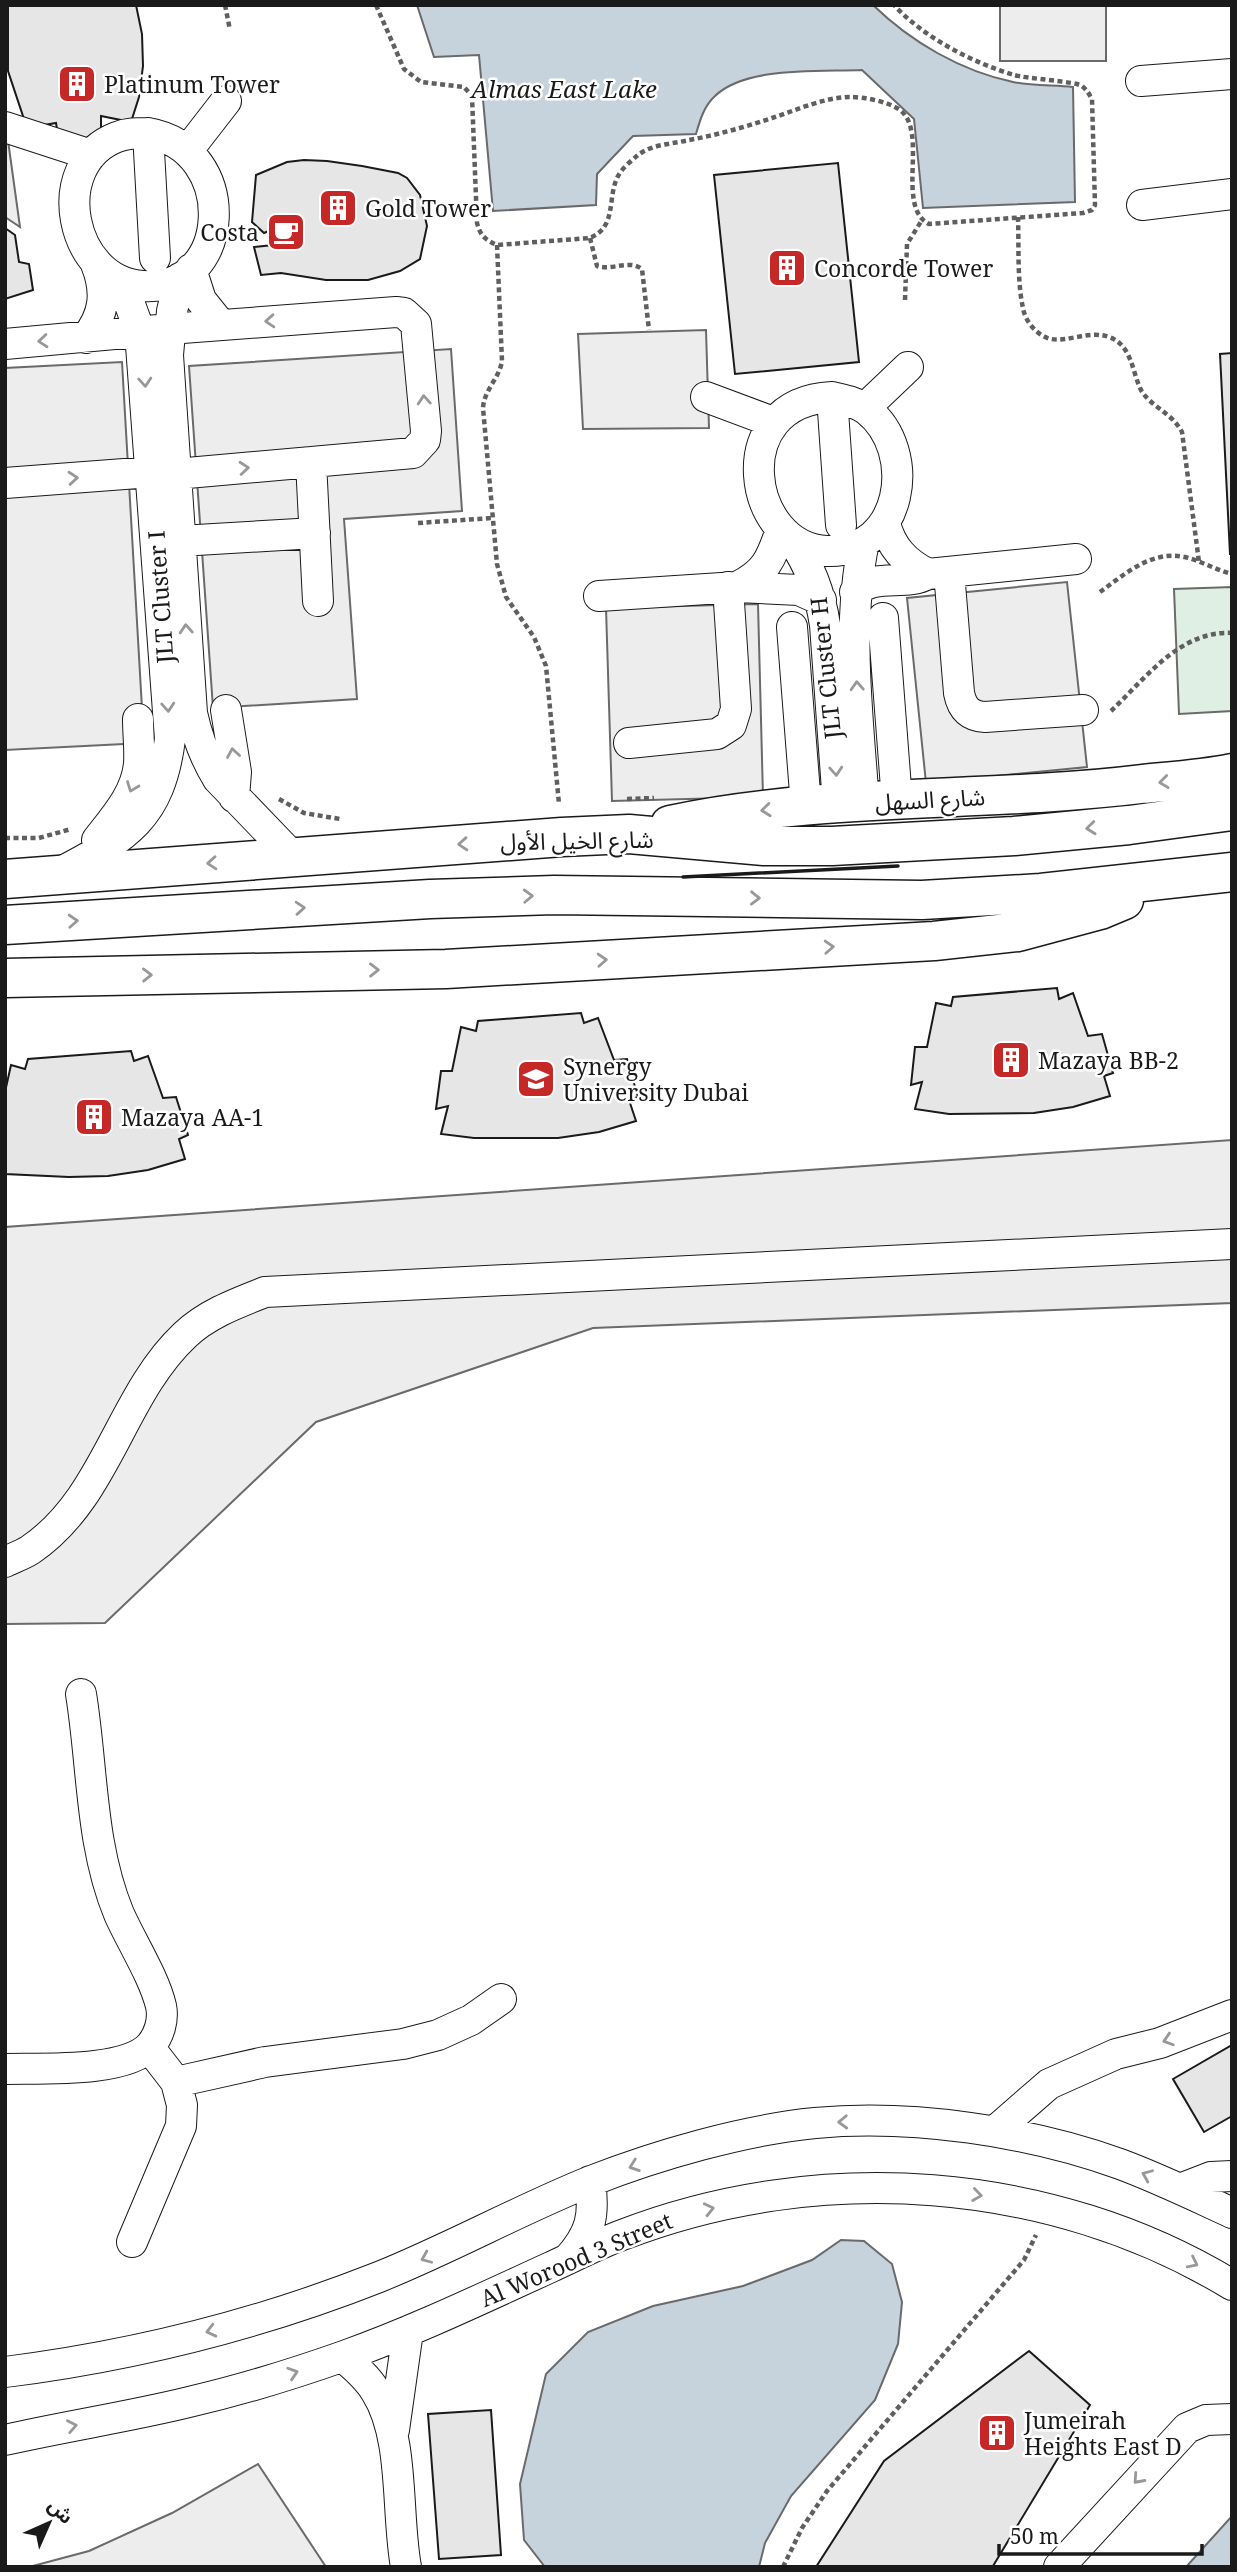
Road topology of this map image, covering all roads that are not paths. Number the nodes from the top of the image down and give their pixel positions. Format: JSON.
{"nodes":[{"id":1,"x":1232,"y":74,"type":"edge"},
{"id":2,"x":1141,"y":81,"type":"dead end"},
{"id":3,"x":226,"y":101,"type":"dead end"},
{"id":4,"x":5,"y":127,"type":"edge"},
{"id":5,"x":139,"y":133,"type":"junction"},
{"id":6,"x":188,"y":150,"type":"junction"},
{"id":7,"x":92,"y":155,"type":"junction"},
{"id":8,"x":1232,"y":194,"type":"edge"},
{"id":9,"x":1142,"y":205,"type":"dead end"},
{"id":10,"x":146,"y":257,"type":"dead end"},
{"id":11,"x":102,"y":269,"type":"junction"},
{"id":12,"x":186,"y":273,"type":"junction"},
{"id":13,"x":221,"y":325,"type":"junction"},
{"id":14,"x":169,"y":329,"type":"junction"},
{"id":15,"x":140,"y":332,"type":"junction"},
{"id":16,"x":86,"y":338,"type":"junction"},
{"id":17,"x":5,"y":344,"type":"edge"},
{"id":18,"x":908,"y":366,"type":"dead end"},
{"id":19,"x":706,"y":397,"type":"dead end"},
{"id":20,"x":823,"y":397,"type":"junction"},
{"id":21,"x":865,"y":408,"type":"junction"},
{"id":22,"x":773,"y":422,"type":"junction"},
{"id":23,"x":311,"y":462,"type":"junction"},
{"id":24,"x":164,"y":473,"type":"junction"},
{"id":25,"x":5,"y":483,"type":"edge"},
{"id":26,"x":853,"y":529,"type":"junction"},
{"id":27,"x":315,"y":533,"type":"junction"},
{"id":28,"x":786,"y":535,"type":"junction"},
{"id":29,"x":180,"y":541,"type":"junction"},
{"id":30,"x":1076,"y":559,"type":"dead end"},
{"id":31,"x":939,"y":573,"type":"junction"},
{"id":32,"x":732,"y":587,"type":"junction"},
{"id":33,"x":855,"y":592,"type":"junction"},
{"id":34,"x":599,"y":596,"type":"dead end"},
{"id":35,"x":821,"y":600,"type":"junction"},
{"id":36,"x":318,"y":601,"type":"dead end"},
{"id":37,"x":883,"y":618,"type":"dead end"},
{"id":38,"x":792,"y":627,"type":"dead end"},
{"id":39,"x":226,"y":710,"type":"dead end"},
{"id":40,"x":1097,"y":711,"type":"road end"},
{"id":41,"x":138,"y":719,"type":"dead end"},
{"id":42,"x":629,"y":743,"type":"dead end"},
{"id":43,"x":1232,"y":773,"type":"edge"},
{"id":44,"x":234,"y":797,"type":"junction"},
{"id":45,"x":851,"y":803,"type":"junction"},
{"id":46,"x":1232,"y":811,"type":"edge"},
{"id":47,"x":629,"y":834,"type":"junction"},
{"id":48,"x":293,"y":858,"type":"junction"},
{"id":49,"x":66,"y":869,"type":"junction"},
{"id":50,"x":1232,"y":872,"type":"edge"},
{"id":51,"x":1178,"y":878,"type":"junction"},
{"id":52,"x":5,"y":879,"type":"edge"},
{"id":53,"x":5,"y":925,"type":"edge"},
{"id":54,"x":5,"y":978,"type":"edge"},
{"id":55,"x":1232,"y":1244,"type":"edge"},
{"id":56,"x":5,"y":1562,"type":"edge"},
{"id":57,"x":81,"y":1694,"type":"dead end"},
{"id":58,"x":501,"y":1999,"type":"dead end"},
{"id":59,"x":1232,"y":2015,"type":"edge"},
{"id":60,"x":149,"y":2047,"type":"junction"},
{"id":61,"x":5,"y":2069,"type":"edge"},
{"id":62,"x":176,"y":2082,"type":"junction"},
{"id":63,"x":995,"y":2131,"type":"junction"},
{"id":64,"x":1232,"y":2176,"type":"edge"},
{"id":65,"x":590,"y":2181,"type":"junction"},
{"id":66,"x":1180,"y":2189,"type":"junction"},
{"id":67,"x":1232,"y":2213,"type":"edge"},
{"id":68,"x":132,"y":2242,"type":"dead end"},
{"id":69,"x":568,"y":2260,"type":"junction"},
{"id":70,"x":1232,"y":2285,"type":"edge"},
{"id":71,"x":408,"y":2331,"type":"junction"},
{"id":72,"x":5,"y":2356,"type":"edge"},
{"id":73,"x":343,"y":2357,"type":"junction"},
{"id":74,"x":63,"y":2365,"type":"junction"},
{"id":75,"x":5,"y":2372,"type":"edge"},
{"id":76,"x":1232,"y":2419,"type":"edge"},
{"id":77,"x":393,"y":2434,"type":"junction"},
{"id":78,"x":5,"y":2440,"type":"edge"},
{"id":79,"x":406,"y":2567,"type":"edge"},
{"id":80,"x":1059,"y":2567,"type":"edge"}],
"edges":[{"from":1,"to":2,"type":"street"},
{"from":3,"to":6,"type":"street"},
{"from":4,"to":7,"type":"street"},
{"from":5,"to":6,"type":"street"},
{"from":5,"to":7,"type":"street","name":"JLT Cluster I"},
{"from":5,"to":10,"type":"street"},
{"from":6,"to":12,"type":"street","name":"JLT Cluster I"},
{"from":7,"to":11,"type":"street","name":"JLT Cluster I"},
{"from":8,"to":9,"type":"street"},
{"from":11,"to":12,"type":"street"},
{"from":11,"to":15,"type":"street","name":"JLT Cluster I"},
{"from":11,"to":16,"type":"street"},
{"from":12,"to":13,"type":"street"},
{"from":12,"to":14,"type":"street","name":"JLT Cluster I"},
{"from":13,"to":14,"type":"street"},
{"from":23,"to":13,"type":"street","one_way":true},
{"from":14,"to":15,"type":"street"},
{"from":14,"to":24,"type":"street","name":"JLT Cluster I"},
{"from":15,"to":16,"type":"street"},
{"from":15,"to":24,"type":"street","name":"JLT Cluster I","one_way":true},
{"from":16,"to":17,"type":"street","one_way":true},
{"from":18,"to":21,"type":"street"},
{"from":19,"to":22,"type":"street"},
{"from":20,"to":21,"type":"street"},
{"from":20,"to":22,"type":"street"},
{"from":20,"to":26,"type":"street"},
{"from":21,"to":26,"type":"street","name":"JLT Cluster H"},
{"from":22,"to":28,"type":"street","name":"JLT Cluster H"},
{"from":24,"to":23,"type":"street","one_way":true},
{"from":23,"to":27,"type":"street"},
{"from":25,"to":24,"type":"street","one_way":true},
{"from":24,"to":29,"type":"street","name":"JLT Cluster I"},
{"from":24,"to":49,"type":"street","name":"JLT Cluster I","one_way":true},
{"from":26,"to":28,"type":"street"},
{"from":26,"to":31,"type":"street"},
{"from":26,"to":33,"type":"street","name":"JLT Cluster H"},
{"from":27,"to":29,"type":"street"},
{"from":27,"to":36,"type":"street"},
{"from":28,"to":32,"type":"street"},
{"from":28,"to":35,"type":"street","name":"JLT Cluster H"},
{"from":44,"to":29,"type":"street","name":"JLT Cluster I","one_way":true},
{"from":30,"to":31,"type":"street"},
{"from":31,"to":33,"type":"street"},
{"from":31,"to":40,"type":"street"},
{"from":32,"to":34,"type":"street"},
{"from":32,"to":35,"type":"street"},
{"from":32,"to":42,"type":"street"},
{"from":45,"to":33,"type":"street","name":"JLT Cluster H","one_way":true},
{"from":35,"to":45,"type":"street","name":"JLT Cluster H","one_way":true},
{"from":37,"to":45,"type":"street"},
{"from":38,"to":45,"type":"street"},
{"from":44,"to":39,"type":"street","one_way":true},
{"from":41,"to":49,"type":"street","one_way":true},
{"from":43,"to":45,"type":"main road","name":"شارع السهل","one_way":true},
{"from":44,"to":48,"type":"street","name":"JLT Cluster I"},
{"from":45,"to":47,"type":"main road","name":"شارع السهل","one_way":true},
{"from":46,"to":47,"type":"main road","name":"شارع الخيل الأول","one_way":true},
{"from":47,"to":48,"type":"main road","name":"شارع الخيل الأول","one_way":true},
{"from":48,"to":49,"type":"main road","name":"شارع الخيل الأول","one_way":true},
{"from":49,"to":52,"type":"main road","name":"شارع الخيل الأول"},
{"from":50,"to":51,"type":"main road"},
{"from":53,"to":51,"type":"main road","one_way":true},
{"from":54,"to":51,"type":"main road","one_way":true},
{"from":55,"to":56,"type":"street"},
{"from":57,"to":60,"type":"street"},
{"from":58,"to":62,"type":"street"},
{"from":59,"to":63,"type":"street","one_way":true},
{"from":60,"to":61,"type":"street"},
{"from":60,"to":62,"type":"street"},
{"from":62,"to":68,"type":"street"},
{"from":63,"to":65,"type":"street","one_way":true},
{"from":66,"to":63,"type":"street","one_way":true},
{"from":64,"to":66,"type":"street"},
{"from":65,"to":69,"type":"street"},
{"from":65,"to":74,"type":"street","one_way":true},
{"from":66,"to":67,"type":"street"},
{"from":69,"to":70,"type":"street","name":"Al Worood 3 Street","one_way":true},
{"from":69,"to":71,"type":"street","name":"Al Worood 3 Street"},
{"from":71,"to":73,"type":"street","name":"Al Worood 3 Street"},
{"from":71,"to":77,"type":"street"},
{"from":72,"to":74,"type":"street"},
{"from":73,"to":77,"type":"street"},
{"from":78,"to":73,"type":"street","name":"Al Worood 3 Street","one_way":true},
{"from":74,"to":75,"type":"street"},
{"from":76,"to":80,"type":"street","one_way":true},
{"from":77,"to":79,"type":"street"}]}
